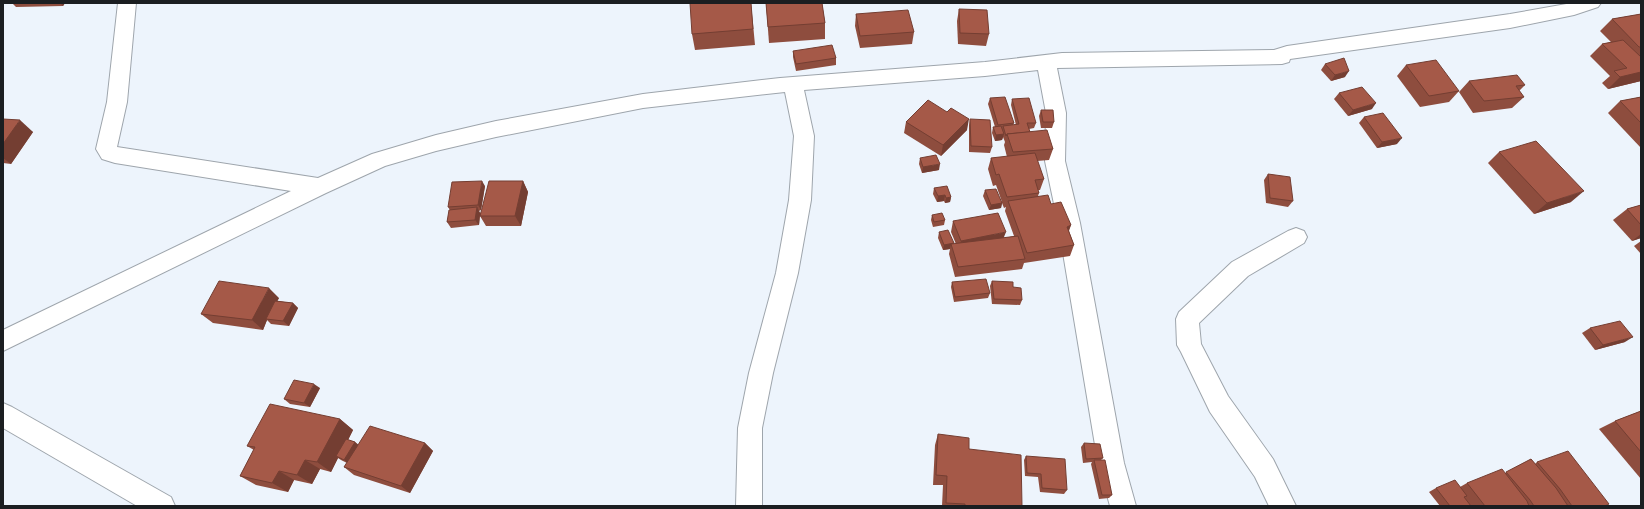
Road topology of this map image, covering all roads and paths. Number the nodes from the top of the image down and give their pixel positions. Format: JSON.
{"nodes":[{"id":1,"x":127,"y":3,"type":"edge"},
{"id":2,"x":1592,"y":3,"type":"edge"},
{"id":3,"x":1046,"y":62,"type":"junction"},
{"id":4,"x":792,"y":84,"type":"junction"},
{"id":5,"x":319,"y":187,"type":"junction"},
{"id":6,"x":1296,"y":237,"type":"dead end"},
{"id":7,"x":3,"y":341,"type":"edge"},
{"id":8,"x":3,"y":415,"type":"edge"},
{"id":9,"x":162,"y":506,"type":"edge"},
{"id":10,"x":749,"y":506,"type":"edge"},
{"id":11,"x":1123,"y":506,"type":"edge"},
{"id":12,"x":1283,"y":506,"type":"edge"}],
"edges":[{"from":1,"to":5,"type":"street"},
{"from":2,"to":3,"type":"street"},
{"from":3,"to":4,"type":"street"},
{"from":3,"to":11,"type":"street"},
{"from":4,"to":5,"type":"street"},
{"from":4,"to":10,"type":"street"},
{"from":5,"to":7,"type":"street"},
{"from":6,"to":12,"type":"street"},
{"from":8,"to":9,"type":"street"}]}
